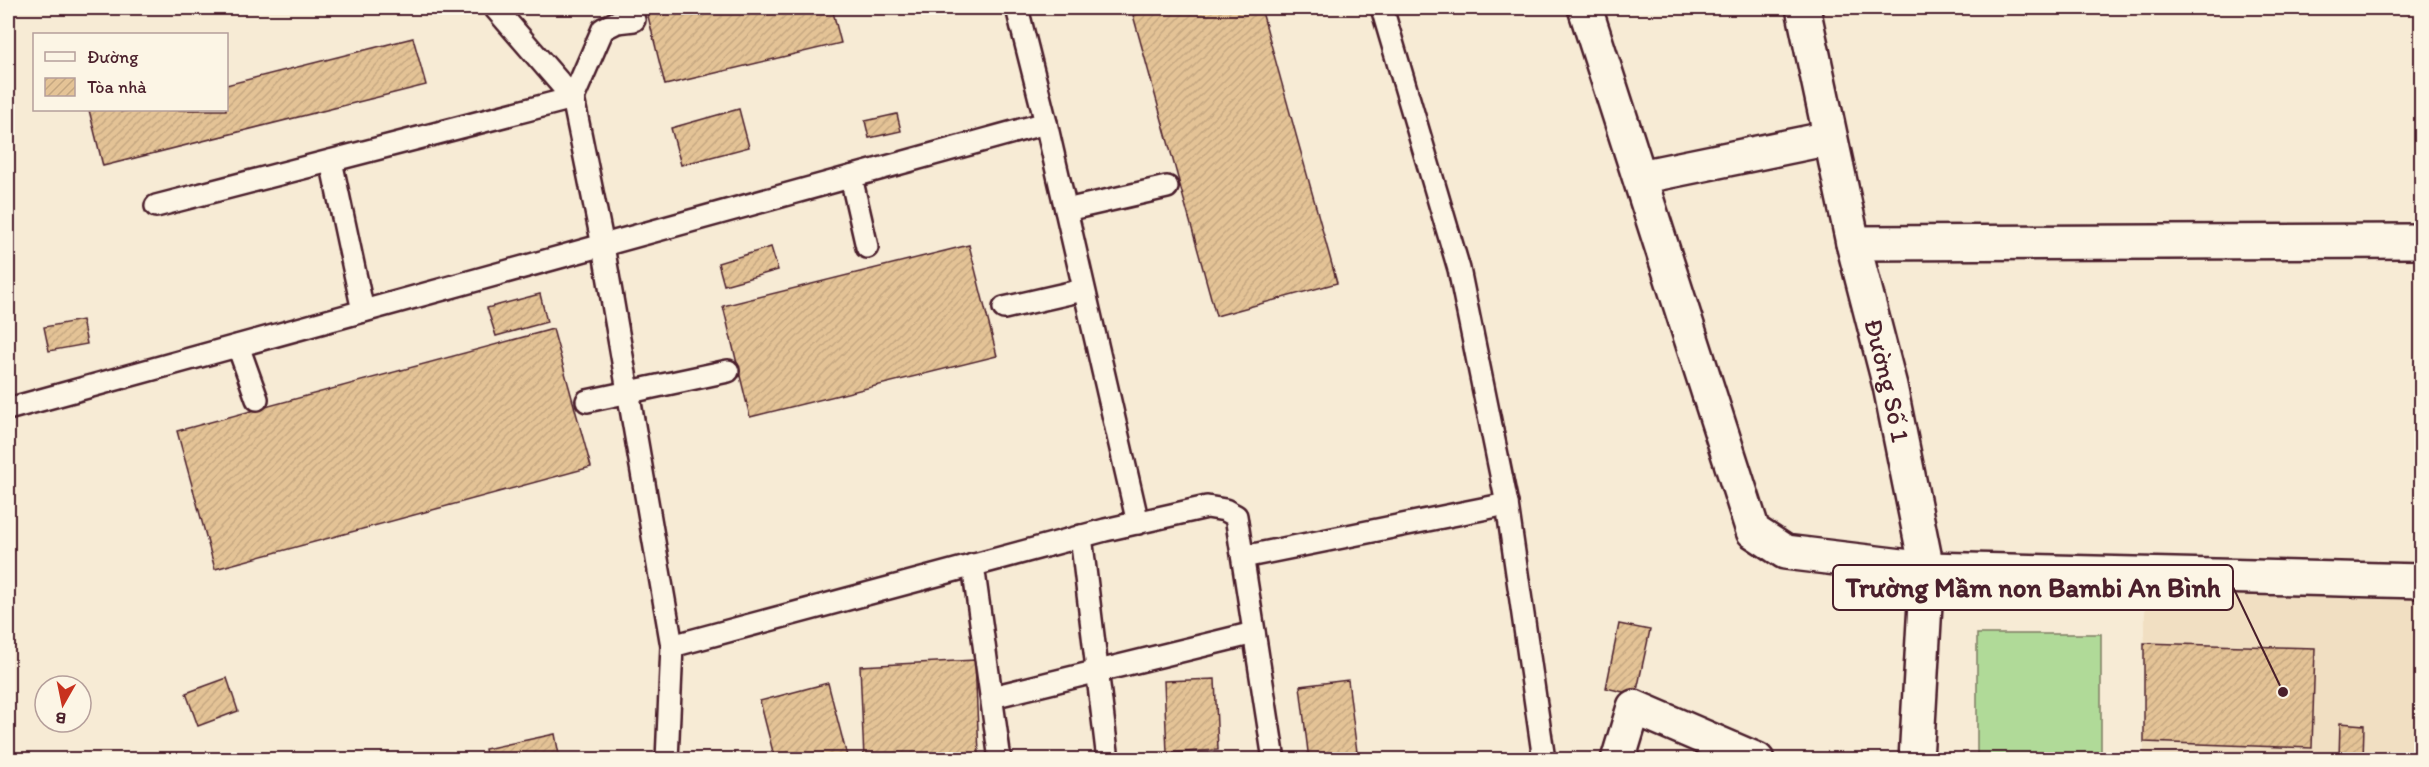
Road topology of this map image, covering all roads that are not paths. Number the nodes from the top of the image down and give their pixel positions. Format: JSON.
{"nodes":[{"id":1,"x":495,"y":8,"type":"edge"},
{"id":2,"x":1017,"y":8,"type":"edge"},
{"id":3,"x":1382,"y":8,"type":"edge"},
{"id":4,"x":1585,"y":8,"type":"edge"},
{"id":5,"x":1803,"y":8,"type":"edge"},
{"id":6,"x":634,"y":20,"type":"dead end"},
{"id":7,"x":573,"y":98,"type":"junction"},
{"id":8,"x":1046,"y":123,"type":"junction"},
{"id":9,"x":1830,"y":138,"type":"junction"},
{"id":10,"x":331,"y":161,"type":"junction"},
{"id":11,"x":851,"y":177,"type":"junction"},
{"id":12,"x":1640,"y":177,"type":"junction"},
{"id":13,"x":1167,"y":187,"type":"dead end"},
{"id":14,"x":156,"y":206,"type":"dead end"},
{"id":15,"x":1066,"y":210,"type":"junction"},
{"id":16,"x":2421,"y":241,"type":"edge"},
{"id":17,"x":1853,"y":243,"type":"junction"},
{"id":18,"x":603,"y":246,"type":"junction"},
{"id":19,"x":867,"y":247,"type":"dead end"},
{"id":20,"x":1083,"y":290,"type":"junction"},
{"id":21,"x":1004,"y":308,"type":"dead end"},
{"id":22,"x":363,"y":311,"type":"junction"},
{"id":23,"x":238,"y":346,"type":"junction"},
{"id":24,"x":728,"y":371,"type":"dead end"},
{"id":25,"x":629,"y":393,"type":"junction"},
{"id":26,"x":257,"y":399,"type":"dead end"},
{"id":27,"x":587,"y":402,"type":"dead end"},
{"id":28,"x":8,"y":409,"type":"edge"},
{"id":29,"x":1507,"y":504,"type":"junction"},
{"id":30,"x":1138,"y":523,"type":"junction"},
{"id":31,"x":1081,"y":536,"type":"junction"},
{"id":32,"x":1243,"y":557,"type":"junction"},
{"id":33,"x":973,"y":565,"type":"junction"},
{"id":34,"x":1927,"y":569,"type":"junction"},
{"id":35,"x":2421,"y":581,"type":"edge"},
{"id":36,"x":1254,"y":633,"type":"junction"},
{"id":37,"x":672,"y":646,"type":"junction"},
{"id":38,"x":1098,"y":671,"type":"junction"},
{"id":39,"x":992,"y":697,"type":"junction"},
{"id":40,"x":667,"y":759,"type":"edge"},
{"id":41,"x":1000,"y":759,"type":"edge"},
{"id":42,"x":1108,"y":759,"type":"edge"},
{"id":43,"x":1274,"y":759,"type":"edge"},
{"id":44,"x":1544,"y":759,"type":"edge"},
{"id":45,"x":1618,"y":759,"type":"edge"},
{"id":46,"x":1757,"y":759,"type":"edge"},
{"id":47,"x":1916,"y":759,"type":"edge"}],
"edges":[{"from":1,"to":7,"type":"lane"},
{"from":2,"to":8,"type":"lane"},
{"from":3,"to":29,"type":"lane"},
{"from":4,"to":12,"type":"street"},
{"from":5,"to":9,"type":"street","name":"Đường Số 1"},
{"from":6,"to":7,"type":"lane"},
{"from":7,"to":10,"type":"lane"},
{"from":7,"to":18,"type":"lane"},
{"from":8,"to":11,"type":"lane"},
{"from":8,"to":15,"type":"lane"},
{"from":9,"to":12,"type":"street"},
{"from":9,"to":17,"type":"street","name":"Đường Số 1"},
{"from":10,"to":14,"type":"lane"},
{"from":10,"to":22,"type":"lane"},
{"from":11,"to":18,"type":"lane"},
{"from":11,"to":19,"type":"lane"},
{"from":12,"to":34,"type":"street"},
{"from":13,"to":15,"type":"lane"},
{"from":15,"to":20,"type":"lane"},
{"from":16,"to":17,"type":"street"},
{"from":17,"to":34,"type":"street","name":"Đường Số 1"},
{"from":18,"to":22,"type":"lane"},
{"from":18,"to":25,"type":"lane"},
{"from":20,"to":21,"type":"lane"},
{"from":20,"to":30,"type":"lane"},
{"from":22,"to":23,"type":"lane"},
{"from":23,"to":26,"type":"lane"},
{"from":23,"to":28,"type":"lane"},
{"from":24,"to":25,"type":"lane"},
{"from":25,"to":27,"type":"lane"},
{"from":25,"to":37,"type":"lane"},
{"from":29,"to":32,"type":"lane"},
{"from":29,"to":44,"type":"lane"},
{"from":30,"to":31,"type":"lane"},
{"from":30,"to":32,"type":"lane"},
{"from":31,"to":33,"type":"lane"},
{"from":31,"to":38,"type":"lane"},
{"from":32,"to":36,"type":"lane"},
{"from":33,"to":37,"type":"lane"},
{"from":33,"to":39,"type":"lane"},
{"from":34,"to":35,"type":"street"},
{"from":34,"to":47,"type":"street","name":"Đường Số 1"},
{"from":36,"to":38,"type":"lane"},
{"from":36,"to":43,"type":"lane"},
{"from":37,"to":40,"type":"lane"},
{"from":38,"to":39,"type":"lane"},
{"from":38,"to":42,"type":"lane"},
{"from":39,"to":41,"type":"lane"},
{"from":45,"to":46,"type":"street"}]}
